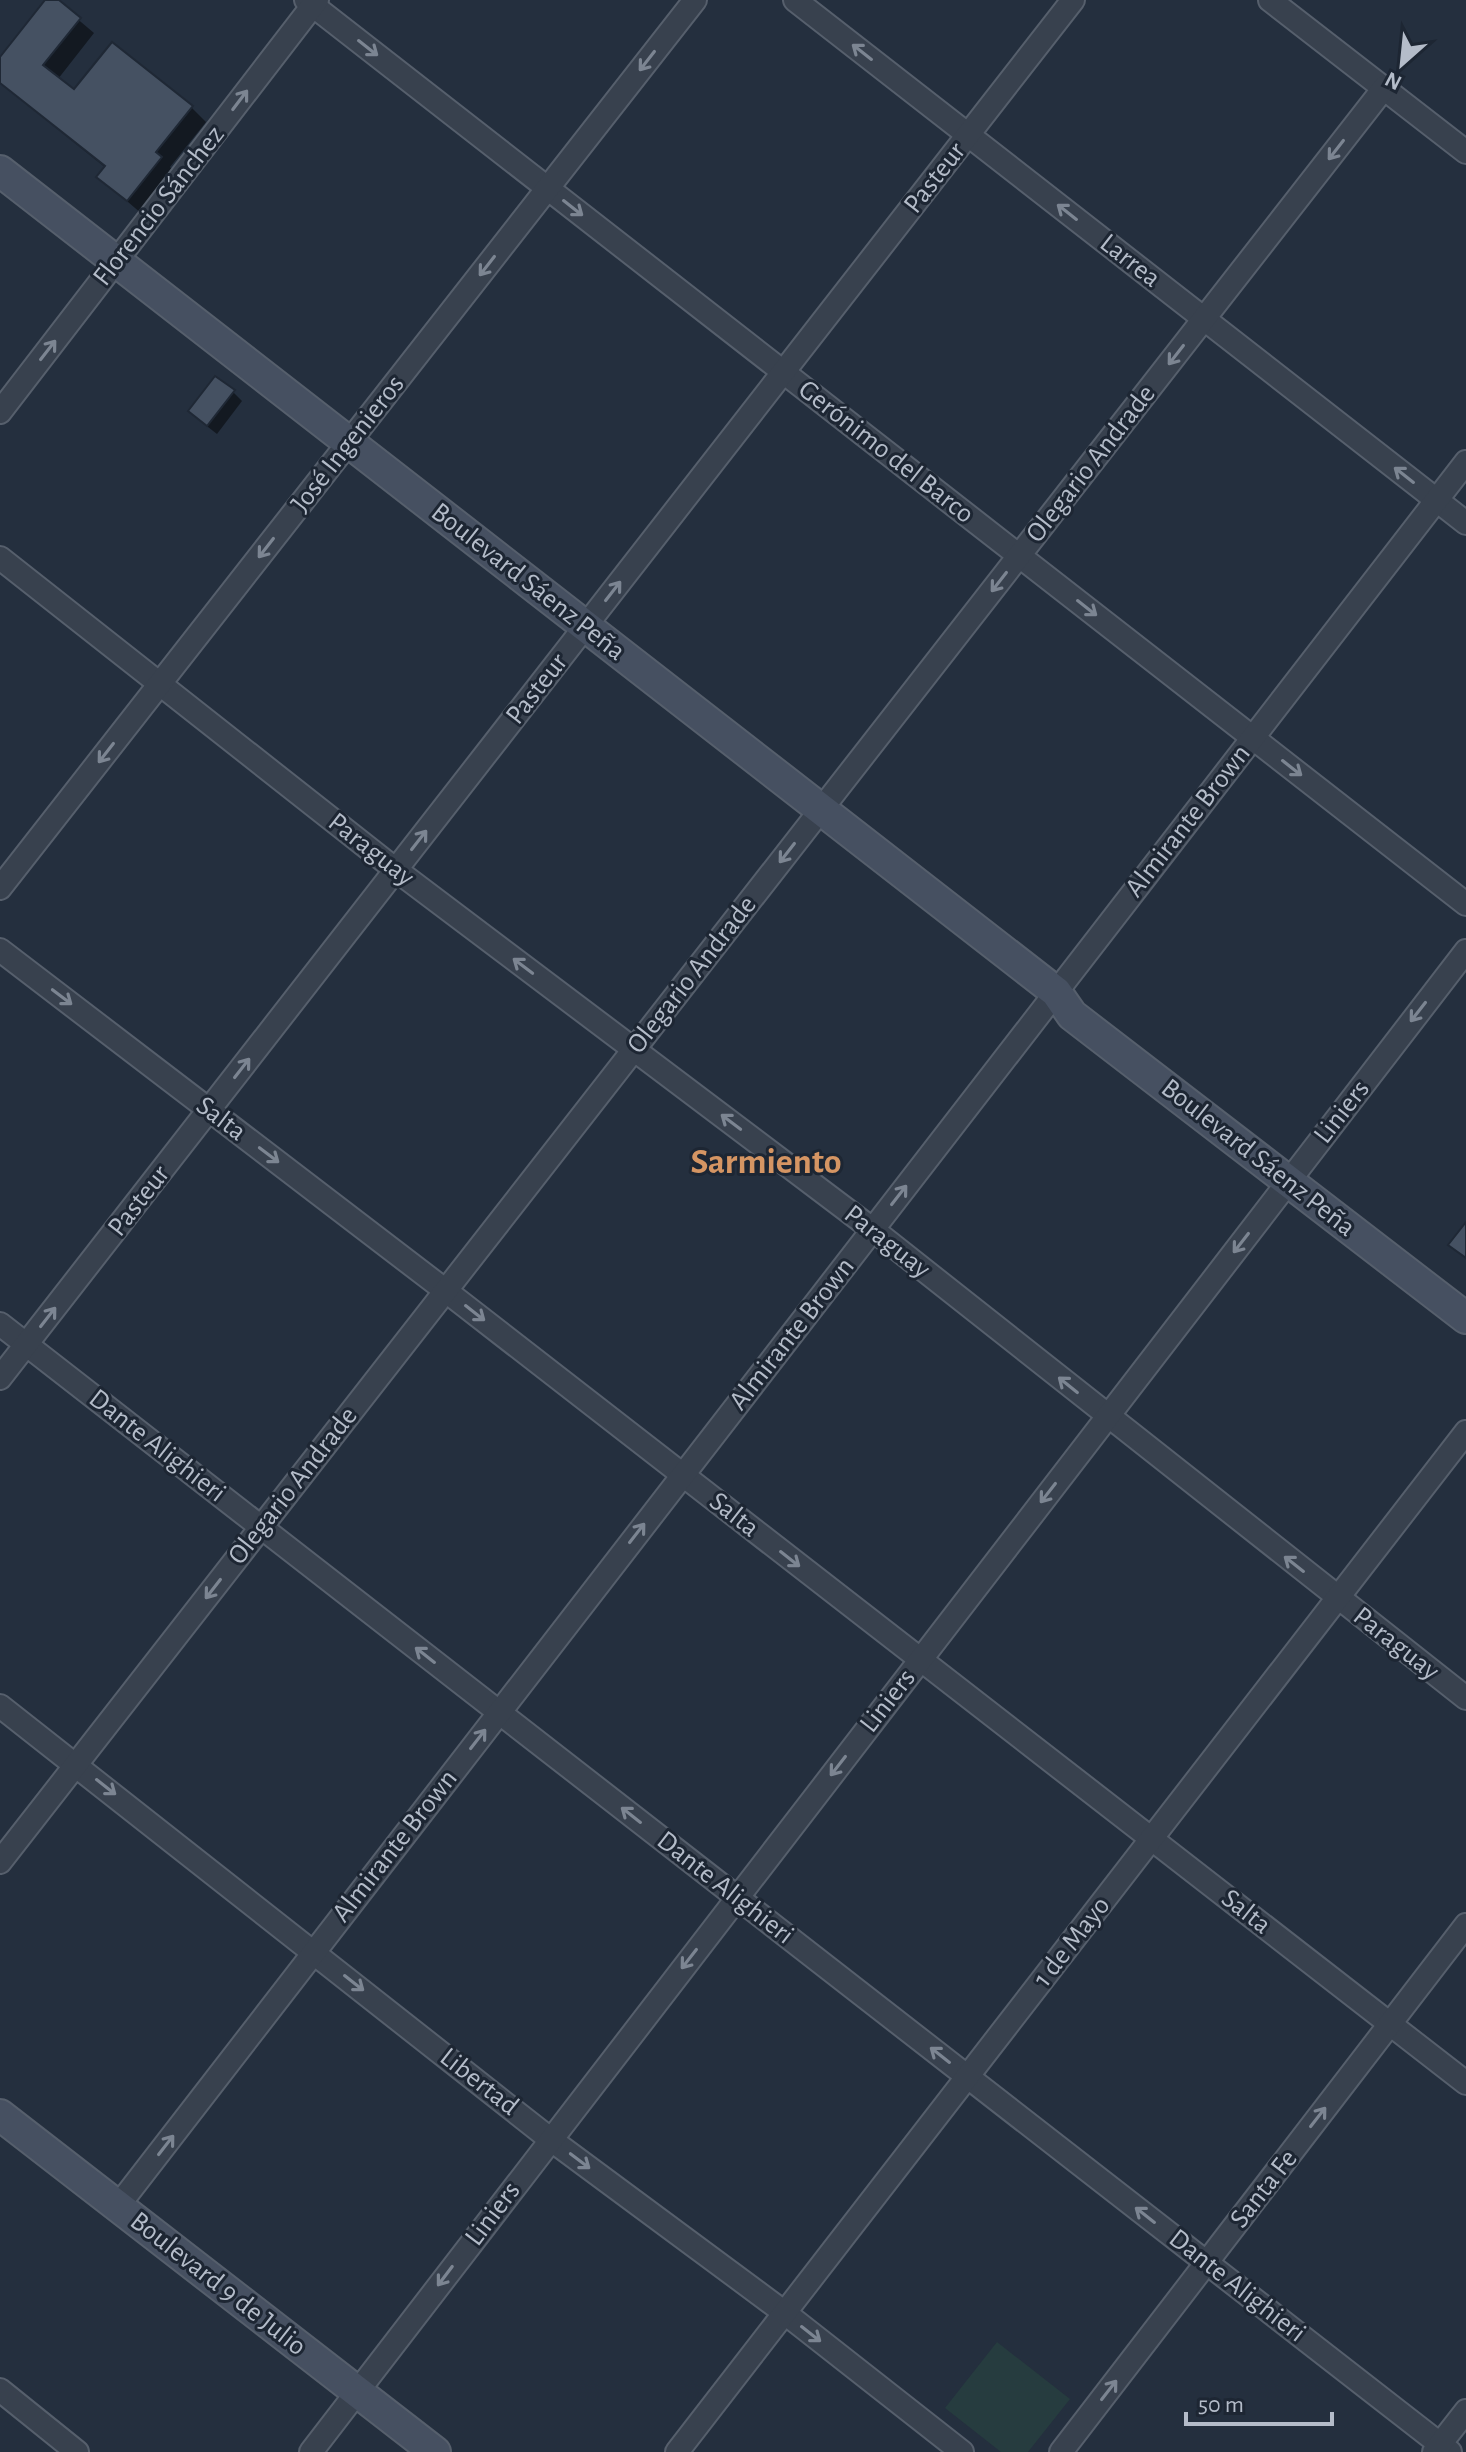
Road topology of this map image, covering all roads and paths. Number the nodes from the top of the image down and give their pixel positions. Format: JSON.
{"nodes":[{"id":1,"x":695,"y":0,"type":"edge"},
{"id":2,"x":795,"y":0,"type":"edge"},
{"id":3,"x":1073,"y":0,"type":"edge"},
{"id":4,"x":1270,"y":0,"type":"edge"},
{"id":5,"x":312,"y":2,"type":"edge"},
{"id":6,"x":1384,"y":88,"type":"junction"},
{"id":7,"x":968,"y":135,"type":"junction"},
{"id":8,"x":1466,"y":152,"type":"edge"},
{"id":9,"x":0,"y":171,"type":"edge"},
{"id":10,"x":548,"y":188,"type":"junction"},
{"id":11,"x":116,"y":262,"type":"junction"},
{"id":12,"x":1204,"y":319,"type":"junction"},
{"id":13,"x":784,"y":372,"type":"junction"},
{"id":14,"x":0,"y":412,"type":"edge"},
{"id":15,"x":349,"y":442,"type":"junction"},
{"id":16,"x":1466,"y":462,"type":"edge"},
{"id":17,"x":1437,"y":500,"type":"junction"},
{"id":18,"x":1466,"y":523,"type":"edge"},
{"id":19,"x":1019,"y":556,"type":"junction"},
{"id":20,"x":0,"y":558,"type":"edge"},
{"id":21,"x":586,"y":626,"type":"junction"},
{"id":22,"x":159,"y":685,"type":"junction"},
{"id":23,"x":1253,"y":737,"type":"junction"},
{"id":24,"x":821,"y":809,"type":"junction"},
{"id":25,"x":396,"y":870,"type":"junction"},
{"id":26,"x":0,"y":888,"type":"edge"},
{"id":27,"x":1466,"y":904,"type":"edge"},
{"id":28,"x":0,"y":950,"type":"edge"},
{"id":29,"x":1466,"y":951,"type":"edge"},
{"id":30,"x":1056,"y":992,"type":"junction"},
{"id":31,"x":634,"y":1049,"type":"junction"},
{"id":32,"x":209,"y":1110,"type":"junction"},
{"id":33,"x":1294,"y":1174,"type":"junction"},
{"id":34,"x":872,"y":1229,"type":"junction"},
{"id":35,"x":446,"y":1291,"type":"junction"},
{"id":36,"x":1466,"y":1296,"type":"edge"},
{"id":37,"x":1466,"y":1318,"type":"edge"},
{"id":38,"x":0,"y":1324,"type":"edge"},
{"id":39,"x":26,"y":1345,"type":"junction"},
{"id":40,"x":0,"y":1378,"type":"edge"},
{"id":41,"x":1107,"y":1416,"type":"junction"},
{"id":42,"x":1466,"y":1432,"type":"edge"},
{"id":43,"x":682,"y":1475,"type":"junction"},
{"id":44,"x":261,"y":1528,"type":"junction"},
{"id":45,"x":1338,"y":1598,"type":"junction"},
{"id":46,"x":919,"y":1660,"type":"junction"},
{"id":47,"x":1466,"y":1698,"type":"edge"},
{"id":48,"x":0,"y":1706,"type":"edge"},
{"id":49,"x":499,"y":1712,"type":"junction"},
{"id":50,"x":77,"y":1764,"type":"junction"},
{"id":51,"x":1152,"y":1838,"type":"junction"},
{"id":52,"x":0,"y":1862,"type":"edge"},
{"id":53,"x":736,"y":1897,"type":"junction"},
{"id":54,"x":1466,"y":1925,"type":"edge"},
{"id":55,"x":314,"y":1951,"type":"junction"},
{"id":56,"x":1390,"y":2024,"type":"junction"},
{"id":57,"x":968,"y":2077,"type":"junction"},
{"id":58,"x":1466,"y":2083,"type":"edge"},
{"id":59,"x":0,"y":2115,"type":"edge"},
{"id":60,"x":550,"y":2139,"type":"junction"},
{"id":61,"x":118,"y":2206,"type":"junction"},
{"id":62,"x":1207,"y":2263,"type":"junction"},
{"id":63,"x":785,"y":2313,"type":"junction"},
{"id":64,"x":0,"y":2390,"type":"edge"},
{"id":65,"x":357,"y":2392,"type":"junction"},
{"id":66,"x":1466,"y":2411,"type":"edge"},
{"id":67,"x":1441,"y":2449,"type":"edge"},
{"id":68,"x":77,"y":2452,"type":"edge"},
{"id":69,"x":311,"y":2452,"type":"edge"},
{"id":70,"x":435,"y":2452,"type":"edge"},
{"id":71,"x":677,"y":2452,"type":"edge"},
{"id":72,"x":962,"y":2452,"type":"edge"},
{"id":73,"x":1061,"y":2452,"type":"edge"}],
"edges":[{"from":1,"to":10,"type":"street","name":"José Ingenieros","one_way":true},
{"from":7,"to":2,"type":"street","name":"Larrea","one_way":true},
{"from":3,"to":7,"type":"street","name":"Pasteur"},
{"from":4,"to":6,"type":"street"},
{"from":5,"to":10,"type":"street","name":"Gerónimo del Barco","one_way":true},
{"from":11,"to":5,"type":"street","name":"Florencio Sánchez","one_way":true},
{"from":6,"to":8,"type":"street"},
{"from":6,"to":12,"type":"street","name":"Olegario Andrade","one_way":true},
{"from":12,"to":7,"type":"street","name":"Larrea","one_way":true},
{"from":7,"to":13,"type":"street","name":"Pasteur"},
{"from":9,"to":11,"type":"main road","name":"Boulevard Sáenz Peña"},
{"from":10,"to":13,"type":"street","name":"Gerónimo del Barco","one_way":true},
{"from":10,"to":15,"type":"street","name":"José Ingenieros","one_way":true},
{"from":14,"to":11,"type":"street","name":"Florencio Sánchez","one_way":true},
{"from":11,"to":15,"type":"main road","name":"Boulevard Sáenz Peña"},
{"from":17,"to":12,"type":"street","name":"Larrea","one_way":true},
{"from":12,"to":19,"type":"street","name":"Olegario Andrade","one_way":true},
{"from":13,"to":19,"type":"street","name":"Gerónimo del Barco"},
{"from":21,"to":13,"type":"street","name":"Pasteur","one_way":true},
{"from":15,"to":21,"type":"main road","name":"Boulevard Sáenz Peña"},
{"from":15,"to":22,"type":"street","name":"José Ingenieros","one_way":true},
{"from":16,"to":17,"type":"street","name":"Almirante Brown"},
{"from":17,"to":18,"type":"street","name":"Larrea"},
{"from":17,"to":23,"type":"street","name":"Almirante Brown"},
{"from":19,"to":23,"type":"street","name":"Gerónimo del Barco","one_way":true},
{"from":19,"to":24,"type":"street","name":"Olegario Andrade","one_way":true},
{"from":20,"to":22,"type":"street","name":"Paraguay"},
{"from":21,"to":24,"type":"main road","name":"Boulevard Sáenz Peña"},
{"from":25,"to":21,"type":"street","name":"Pasteur","one_way":true},
{"from":22,"to":25,"type":"street","name":"Paraguay"},
{"from":22,"to":26,"type":"street","name":"José Ingenieros","one_way":true},
{"from":23,"to":27,"type":"street","name":"Gerónimo del Barco","one_way":true},
{"from":23,"to":30,"type":"street","name":"Almirante Brown"},
{"from":24,"to":30,"type":"main road","name":"Boulevard Sáenz Peña"},
{"from":24,"to":31,"type":"street","name":"Olegario Andrade","one_way":true},
{"from":31,"to":25,"type":"street","name":"Paraguay","one_way":true},
{"from":32,"to":25,"type":"street","name":"Pasteur","one_way":true},
{"from":28,"to":32,"type":"street","name":"Salta","one_way":true},
{"from":29,"to":33,"type":"street","name":"Liniers","one_way":true},
{"from":30,"to":33,"type":"main road","name":"Boulevard Sáenz Peña"},
{"from":34,"to":30,"type":"street","name":"Almirante Brown","one_way":true},
{"from":34,"to":31,"type":"street","name":"Paraguay","one_way":true},
{"from":31,"to":35,"type":"street","name":"Olegario Andrade"},
{"from":32,"to":35,"type":"street","name":"Salta","one_way":true},
{"from":39,"to":32,"type":"street","name":"Pasteur","one_way":true},
{"from":33,"to":36,"type":"main road","name":"Boulevard Sáenz Peña"},
{"from":33,"to":37,"type":"main road","name":"Boulevard Sáenz Peña"},
{"from":33,"to":41,"type":"street","name":"Liniers","one_way":true},
{"from":41,"to":34,"type":"street","name":"Paraguay","one_way":true},
{"from":34,"to":43,"type":"street","name":"Almirante Brown"},
{"from":35,"to":43,"type":"street","name":"Salta","one_way":true},
{"from":35,"to":44,"type":"street","name":"Olegario Andrade"},
{"from":38,"to":39,"type":"street","name":"Dante Alighieri"},
{"from":39,"to":40,"type":"street","name":"Pasteur"},
{"from":39,"to":44,"type":"street","name":"Dante Alighieri"},
{"from":45,"to":41,"type":"street","name":"Paraguay","one_way":true},
{"from":41,"to":46,"type":"street","name":"Liniers","one_way":true},
{"from":42,"to":45,"type":"street","name":"1 de Mayo"},
{"from":43,"to":46,"type":"street","name":"Salta","one_way":true},
{"from":49,"to":43,"type":"street","name":"Almirante Brown","one_way":true},
{"from":49,"to":44,"type":"street","name":"Dante Alighieri","one_way":true},
{"from":44,"to":50,"type":"street","name":"Olegario Andrade","one_way":true},
{"from":45,"to":47,"type":"street","name":"Paraguay"},
{"from":45,"to":51,"type":"street","name":"1 de Mayo"},
{"from":46,"to":51,"type":"street","name":"Salta"},
{"from":46,"to":53,"type":"street","name":"Liniers","one_way":true},
{"from":48,"to":50,"type":"street","name":"Libertad"},
{"from":53,"to":49,"type":"street","name":"Dante Alighieri","one_way":true},
{"from":55,"to":49,"type":"street","name":"Almirante Brown","one_way":true},
{"from":50,"to":52,"type":"street","name":"Olegario Andrade"},
{"from":50,"to":55,"type":"street","name":"Libertad","one_way":true},
{"from":51,"to":56,"type":"street","name":"Salta"},
{"from":51,"to":57,"type":"street","name":"1 de Mayo"},
{"from":57,"to":53,"type":"street","name":"Dante Alighieri","one_way":true},
{"from":53,"to":60,"type":"street","name":"Liniers","one_way":true},
{"from":54,"to":56,"type":"street","name":"Santa Fe"},
{"from":55,"to":60,"type":"street","name":"Libertad","one_way":true},
{"from":61,"to":55,"type":"street","name":"Almirante Brown","one_way":true},
{"from":56,"to":58,"type":"street","name":"Salta"},
{"from":62,"to":56,"type":"street","name":"Santa Fe","one_way":true},
{"from":62,"to":57,"type":"street","name":"Dante Alighieri","one_way":true},
{"from":57,"to":63,"type":"street","name":"1 de Mayo"},
{"from":59,"to":61,"type":"main road","name":"Boulevard 9 de Julio"},
{"from":60,"to":63,"type":"street","name":"Libertad","one_way":true},
{"from":60,"to":65,"type":"street","name":"Liniers","one_way":true},
{"from":61,"to":65,"type":"main road","name":"Boulevard 9 de Julio"},
{"from":62,"to":67,"type":"street","name":"Dante Alighieri"},
{"from":73,"to":62,"type":"street","name":"Santa Fe","one_way":true},
{"from":63,"to":71,"type":"street","name":"1 de Mayo"},
{"from":63,"to":72,"type":"street","name":"Libertad","one_way":true},
{"from":64,"to":68,"type":"street"},
{"from":65,"to":69,"type":"street","name":"Liniers"},
{"from":65,"to":70,"type":"main road","name":"Boulevard 9 de Julio"},
{"from":66,"to":67,"type":"street"}]}
